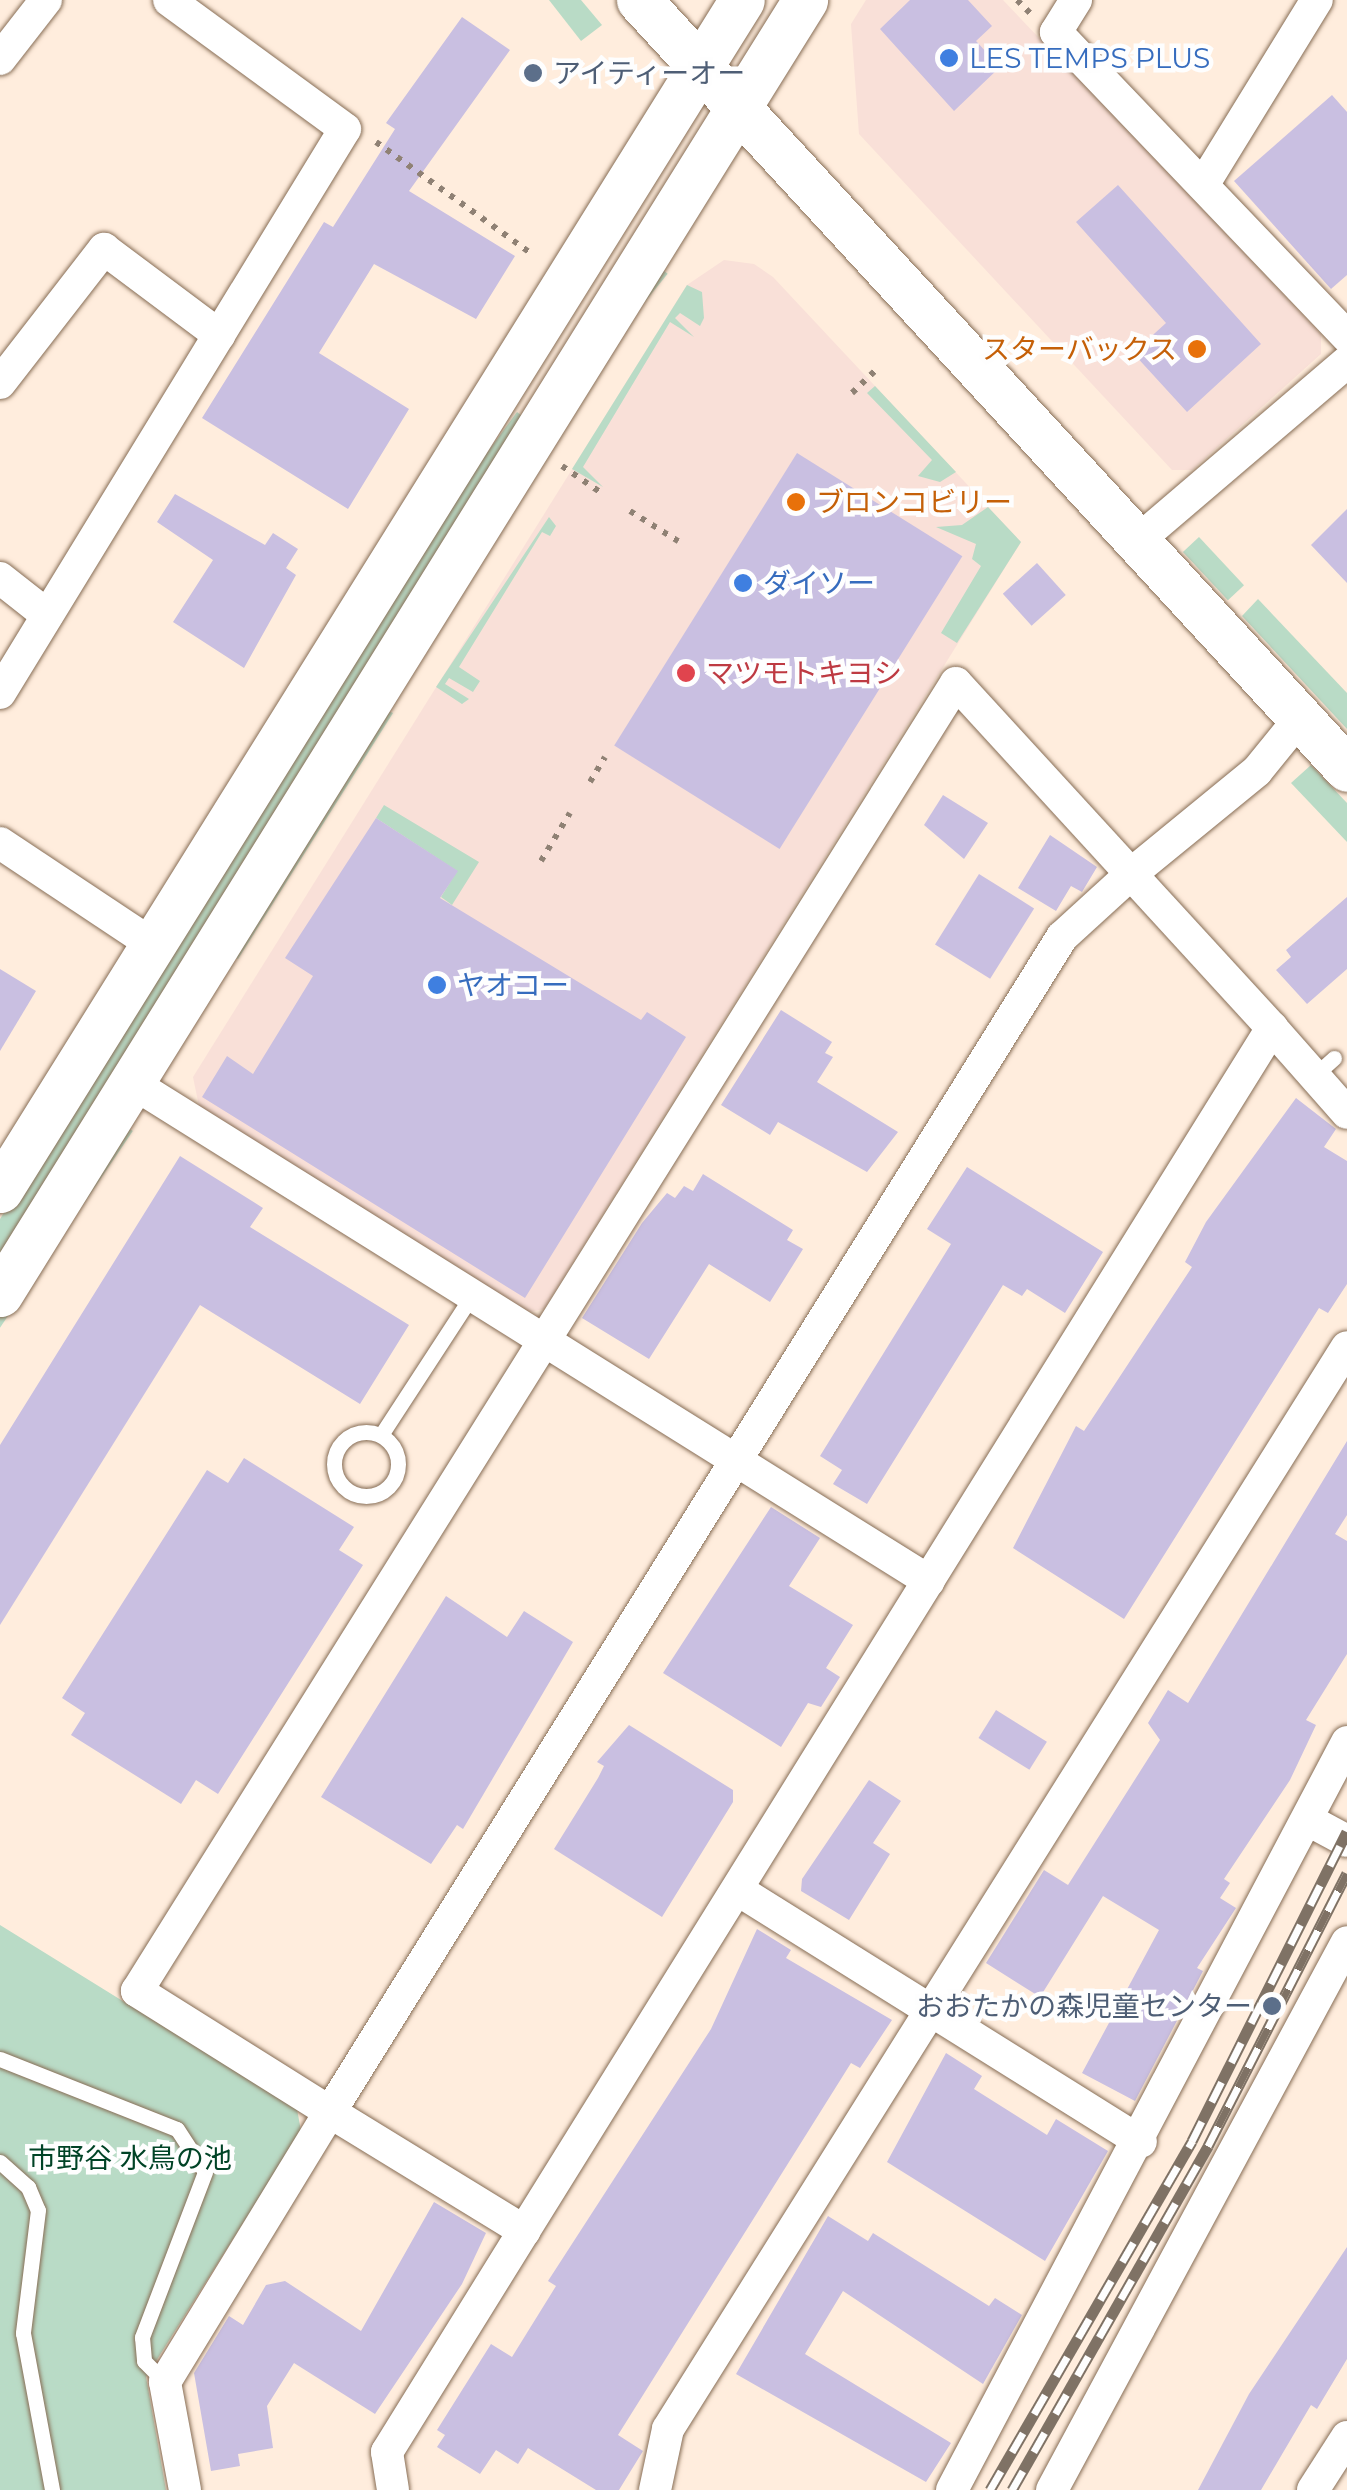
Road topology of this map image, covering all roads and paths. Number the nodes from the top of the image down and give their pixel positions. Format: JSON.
{"nodes":[{"id":1,"x":46,"y":0,"type":"edge"},
{"id":2,"x":169,"y":0,"type":"edge"},
{"id":3,"x":639,"y":0,"type":"edge"},
{"id":4,"x":742,"y":0,"type":"edge"},
{"id":5,"x":805,"y":0,"type":"edge"},
{"id":6,"x":1076,"y":0,"type":"edge"},
{"id":7,"x":1317,"y":0,"type":"edge"},
{"id":8,"x":0,"y":59,"type":"edge"},
{"id":9,"x":698,"y":70,"type":"junction"},
{"id":10,"x":736,"y":111,"type":"junction"},
{"id":11,"x":344,"y":129,"type":"junction"},
{"id":12,"x":1203,"y":186,"type":"junction"},
{"id":13,"x":533,"y":255,"type":"dead end"},
{"id":14,"x":218,"y":335,"type":"junction"},
{"id":15,"x":1347,"y":337,"type":"edge"},
{"id":16,"x":1347,"y":362,"type":"edge"},
{"id":17,"x":875,"y":372,"type":"dead end"},
{"id":18,"x":0,"y":384,"type":"edge"},
{"id":19,"x":852,"y":393,"type":"dead end"},
{"id":20,"x":562,"y":466,"type":"dead end"},
{"id":21,"x":600,"y":492,"type":"dead end"},
{"id":22,"x":630,"y":511,"type":"dead end"},
{"id":23,"x":678,"y":541,"type":"dead end"},
{"id":24,"x":1134,"y":544,"type":"junction"},
{"id":25,"x":0,"y":578,"type":"edge"},
{"id":26,"x":47,"y":616,"type":"junction"},
{"id":27,"x":0,"y":693,"type":"edge"},
{"id":28,"x":1300,"y":718,"type":"junction"},
{"id":29,"x":605,"y":757,"type":"dead end"},
{"id":30,"x":1347,"y":769,"type":"edge"},
{"id":31,"x":590,"y":782,"type":"dead end"},
{"id":32,"x":570,"y":813,"type":"dead end"},
{"id":33,"x":0,"y":843,"type":"edge"},
{"id":34,"x":541,"y":860,"type":"dead end"},
{"id":35,"x":1131,"y":874,"type":"junction"},
{"id":36,"x":152,"y":944,"type":"junction"},
{"id":37,"x":1272,"y":1028,"type":"junction"},
{"id":38,"x":130,"y":1082,"type":"junction"},
{"id":39,"x":1347,"y":1113,"type":"edge"},
{"id":40,"x":0,"y":1190,"type":"edge"},
{"id":41,"x":0,"y":1294,"type":"edge"},
{"id":42,"x":471,"y":1296,"type":"junction"},
{"id":43,"x":545,"y":1340,"type":"junction"},
{"id":44,"x":1347,"y":1347,"type":"edge"},
{"id":45,"x":381,"y":1436,"type":"junction"},
{"id":46,"x":736,"y":1460,"type":"junction"},
{"id":47,"x":929,"y":1581,"type":"junction"},
{"id":48,"x":1347,"y":1742,"type":"edge"},
{"id":49,"x":1308,"y":1820,"type":"junction"},
{"id":50,"x":1347,"y":1841,"type":"edge"},
{"id":51,"x":738,"y":1890,"type":"junction"},
{"id":52,"x":1347,"y":1942,"type":"edge"},
{"id":53,"x":931,"y":2010,"type":"junction"},
{"id":54,"x":0,"y":2059,"type":"edge"},
{"id":55,"x":330,"y":2112,"type":"junction"},
{"id":56,"x":1142,"y":2142,"type":"junction"},
{"id":57,"x":0,"y":2162,"type":"edge"},
{"id":58,"x":524,"y":2232,"type":"junction"},
{"id":59,"x":165,"y":2382,"type":"junction"},
{"id":60,"x":1347,"y":2437,"type":"edge"},
{"id":61,"x":52,"y":2490,"type":"edge"},
{"id":62,"x":184,"y":2490,"type":"edge"},
{"id":63,"x":394,"y":2490,"type":"edge"},
{"id":64,"x":655,"y":2490,"type":"edge"},
{"id":65,"x":952,"y":2490,"type":"edge"},
{"id":66,"x":1052,"y":2490,"type":"edge"},
{"id":67,"x":1313,"y":2490,"type":"edge"}],
"edges":[{"from":1,"to":8,"type":"street"},
{"from":2,"to":11,"type":"street"},
{"from":3,"to":9,"type":"street"},
{"from":4,"to":9,"type":"street"},
{"from":5,"to":10,"type":"street"},
{"from":6,"to":12,"type":"street"},
{"from":7,"to":12,"type":"street"},
{"from":9,"to":10,"type":"street"},
{"from":9,"to":36,"type":"street"},
{"from":10,"to":24,"type":"street"},
{"from":10,"to":38,"type":"street"},
{"from":11,"to":13,"type":"path"},
{"from":11,"to":14,"type":"street"},
{"from":12,"to":15,"type":"street"},
{"from":14,"to":18,"type":"street"},
{"from":14,"to":26,"type":"street"},
{"from":16,"to":24,"type":"street"},
{"from":17,"to":19,"type":"path"},
{"from":20,"to":21,"type":"path"},
{"from":22,"to":23,"type":"path"},
{"from":24,"to":28,"type":"street"},
{"from":25,"to":26,"type":"street"},
{"from":26,"to":27,"type":"street"},
{"from":28,"to":30,"type":"street"},
{"from":28,"to":35,"type":"street"},
{"from":29,"to":31,"type":"path"},
{"from":32,"to":34,"type":"path"},
{"from":33,"to":36,"type":"street"},
{"from":35,"to":37,"type":"street"},
{"from":35,"to":43,"type":"street"},
{"from":35,"to":46,"type":"street"},
{"from":36,"to":40,"type":"street"},
{"from":37,"to":39,"type":"street"},
{"from":37,"to":47,"type":"street"},
{"from":38,"to":41,"type":"street"},
{"from":38,"to":42,"type":"street"},
{"from":42,"to":43,"type":"street"},
{"from":42,"to":45,"type":"lane"},
{"from":43,"to":46,"type":"street"},
{"from":43,"to":55,"type":"street"},
{"from":44,"to":53,"type":"street"},
{"from":45,"to":45,"type":"lane"},
{"from":46,"to":47,"type":"street"},
{"from":46,"to":55,"type":"street"},
{"from":47,"to":51,"type":"street"},
{"from":48,"to":49,"type":"street"},
{"from":49,"to":50,"type":"street"},
{"from":49,"to":56,"type":"street"},
{"from":51,"to":53,"type":"street"},
{"from":51,"to":58,"type":"street"},
{"from":52,"to":66,"type":"street"},
{"from":53,"to":56,"type":"street"},
{"from":53,"to":64,"type":"street"},
{"from":54,"to":59,"type":"lane"},
{"from":55,"to":58,"type":"street"},
{"from":55,"to":59,"type":"street"},
{"from":56,"to":65,"type":"street"},
{"from":57,"to":61,"type":"lane"},
{"from":58,"to":63,"type":"street"},
{"from":59,"to":62,"type":"street"},
{"from":60,"to":67,"type":"street"}]}
